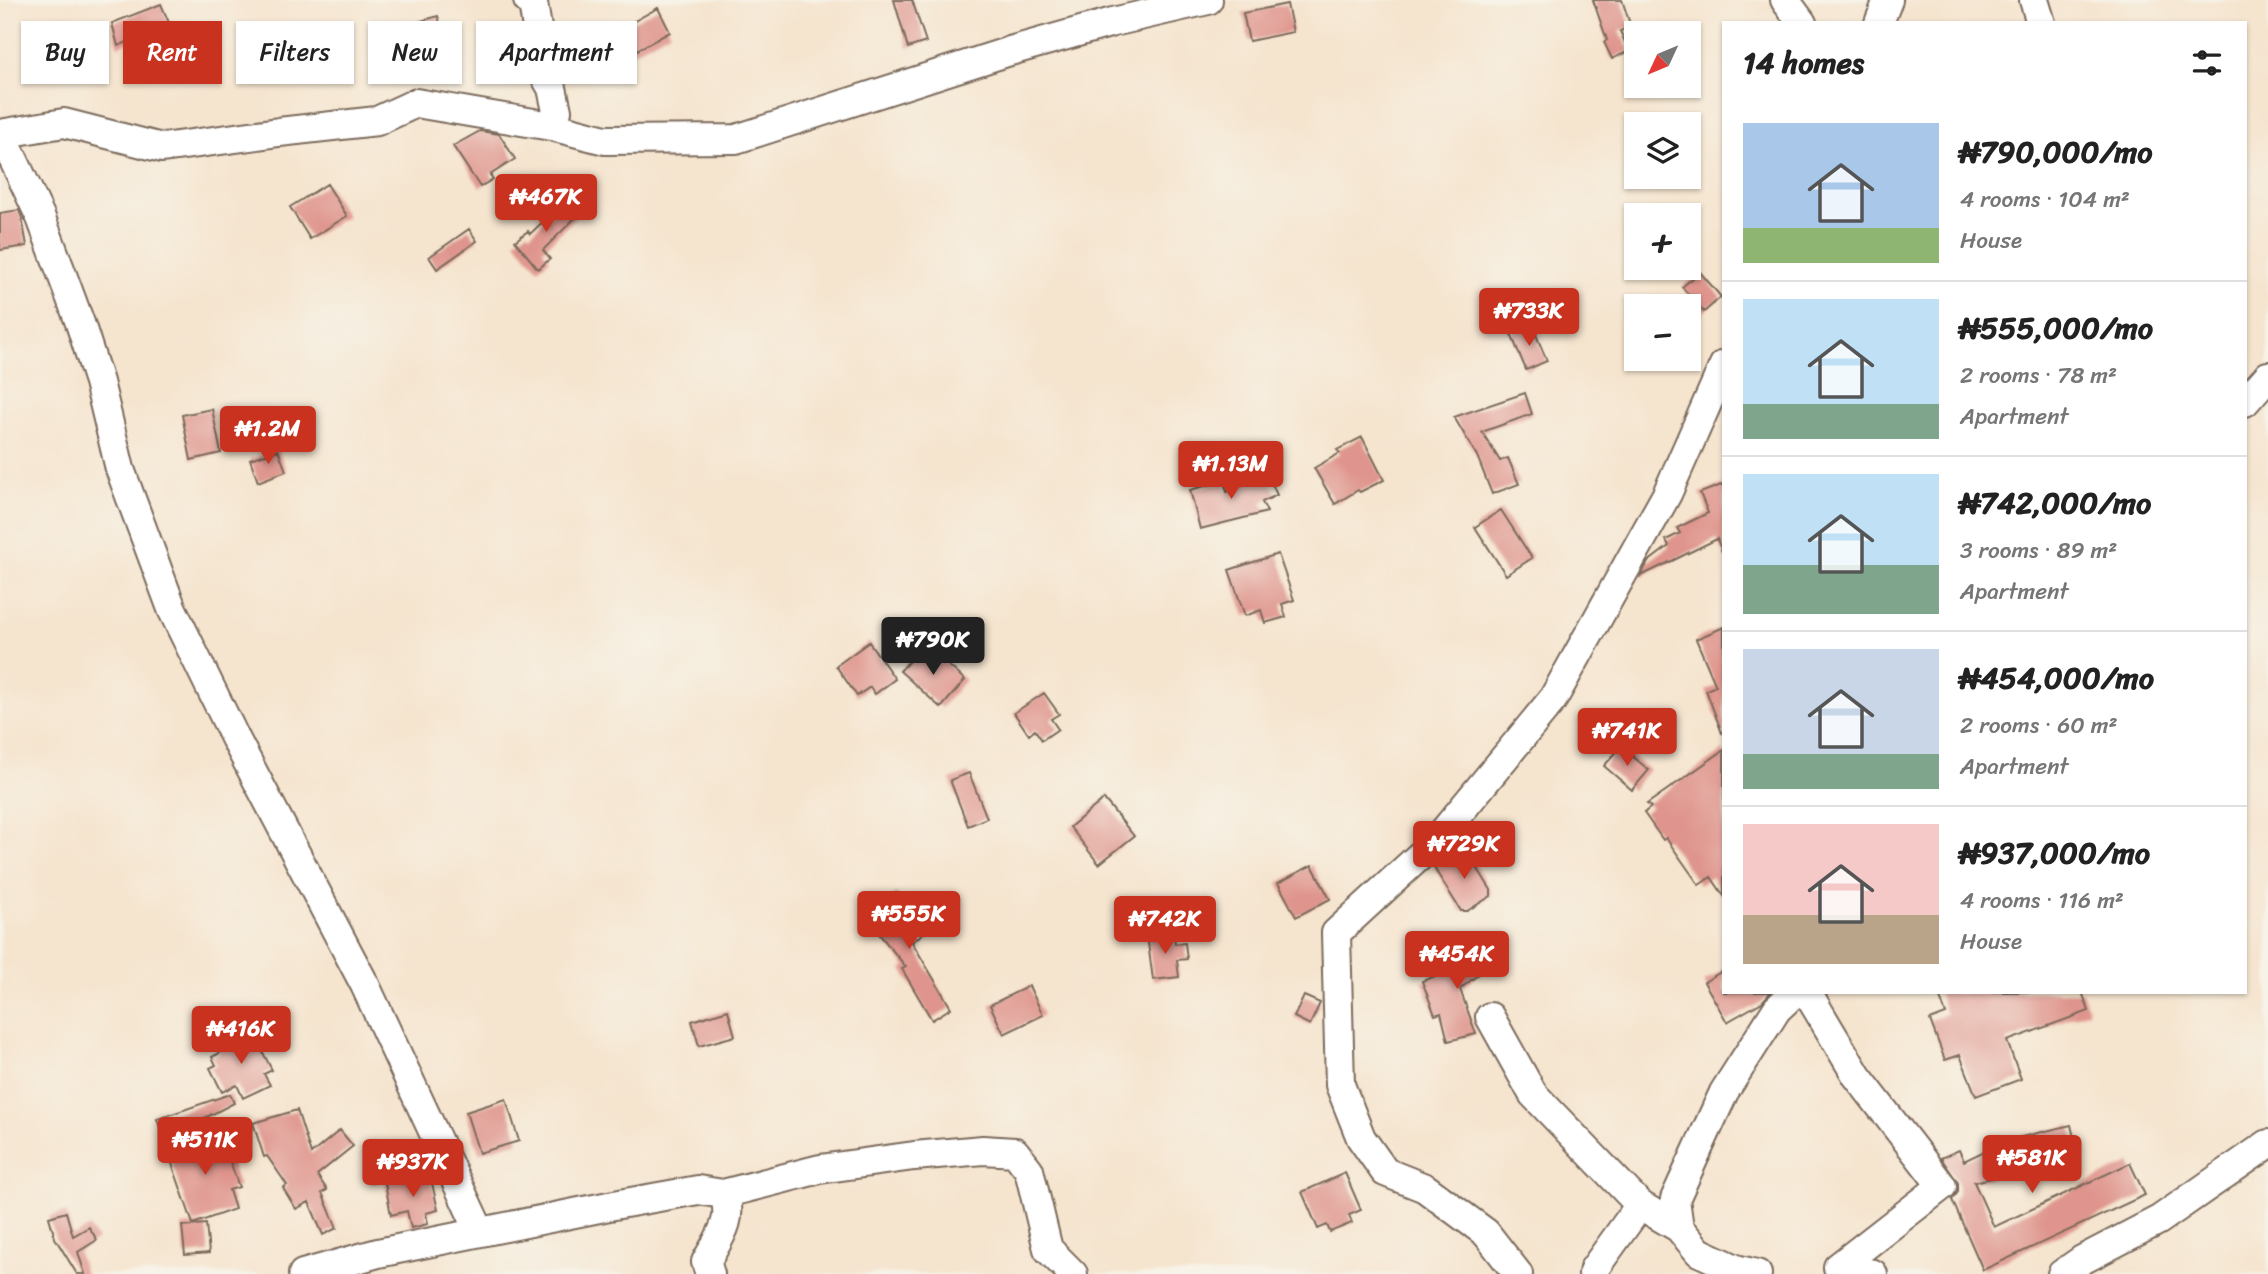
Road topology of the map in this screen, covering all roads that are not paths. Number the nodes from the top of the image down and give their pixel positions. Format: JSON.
{"nodes":[{"id":1,"x":1208,"y":0,"type":"edge"},
{"id":2,"x":1785,"y":0,"type":"edge"},
{"id":3,"x":1888,"y":0,"type":"edge"},
{"id":4,"x":2034,"y":0,"type":"edge"},
{"id":5,"x":532,"y":1,"type":"edge"},
{"id":6,"x":1801,"y":21,"type":"edge"},
{"id":7,"x":1880,"y":21,"type":"edge"},
{"id":8,"x":2040,"y":21,"type":"edge"},
{"id":9,"x":551,"y":126,"type":"junction"},
{"id":10,"x":1,"y":135,"type":"edge"},
{"id":11,"x":1722,"y":370,"type":"edge"},
{"id":12,"x":2268,"y":376,"type":"edge"},
{"id":13,"x":2247,"y":400,"type":"edge"},
{"id":14,"x":1793,"y":994,"type":"edge"},
{"id":15,"x":1808,"y":994,"type":"edge"},
{"id":16,"x":1490,"y":1017,"type":"dead end"},
{"id":17,"x":2268,"y":1144,"type":"edge"},
{"id":18,"x":723,"y":1195,"type":"junction"},
{"id":19,"x":1640,"y":1205,"type":"junction"},
{"id":20,"x":1679,"y":1228,"type":"junction"},
{"id":21,"x":481,"y":1232,"type":"junction"},
{"id":22,"x":385,"y":1263,"type":"edge"},
{"id":23,"x":1828,"y":1271,"type":"edge"},
{"id":24,"x":1740,"y":1272,"type":"edge"},
{"id":25,"x":303,"y":1274,"type":"edge"},
{"id":26,"x":710,"y":1274,"type":"edge"},
{"id":27,"x":1073,"y":1274,"type":"edge"},
{"id":28,"x":1518,"y":1274,"type":"edge"},
{"id":29,"x":1593,"y":1274,"type":"edge"},
{"id":30,"x":1708,"y":1274,"type":"edge"},
{"id":31,"x":1872,"y":1274,"type":"edge"},
{"id":32,"x":2062,"y":1274,"type":"edge"}],
"edges":[{"from":1,"to":9,"type":"street"},
{"from":2,"to":6,"type":"street"},
{"from":3,"to":7,"type":"street"},
{"from":4,"to":8,"type":"street"},
{"from":5,"to":9,"type":"street"},
{"from":9,"to":10,"type":"street"},
{"from":10,"to":21,"type":"street"},
{"from":11,"to":28,"type":"street"},
{"from":12,"to":13,"type":"street"},
{"from":14,"to":20,"type":"street"},
{"from":15,"to":23,"type":"street"},
{"from":16,"to":19,"type":"street"},
{"from":17,"to":32,"type":"street"},
{"from":18,"to":21,"type":"street"},
{"from":18,"to":26,"type":"street"},
{"from":18,"to":27,"type":"street"},
{"from":19,"to":20,"type":"street"},
{"from":19,"to":29,"type":"street"},
{"from":20,"to":24,"type":"street"},
{"from":21,"to":22,"type":"street"},
{"from":22,"to":25,"type":"street"},
{"from":23,"to":31,"type":"street"},
{"from":24,"to":30,"type":"street"}]}
